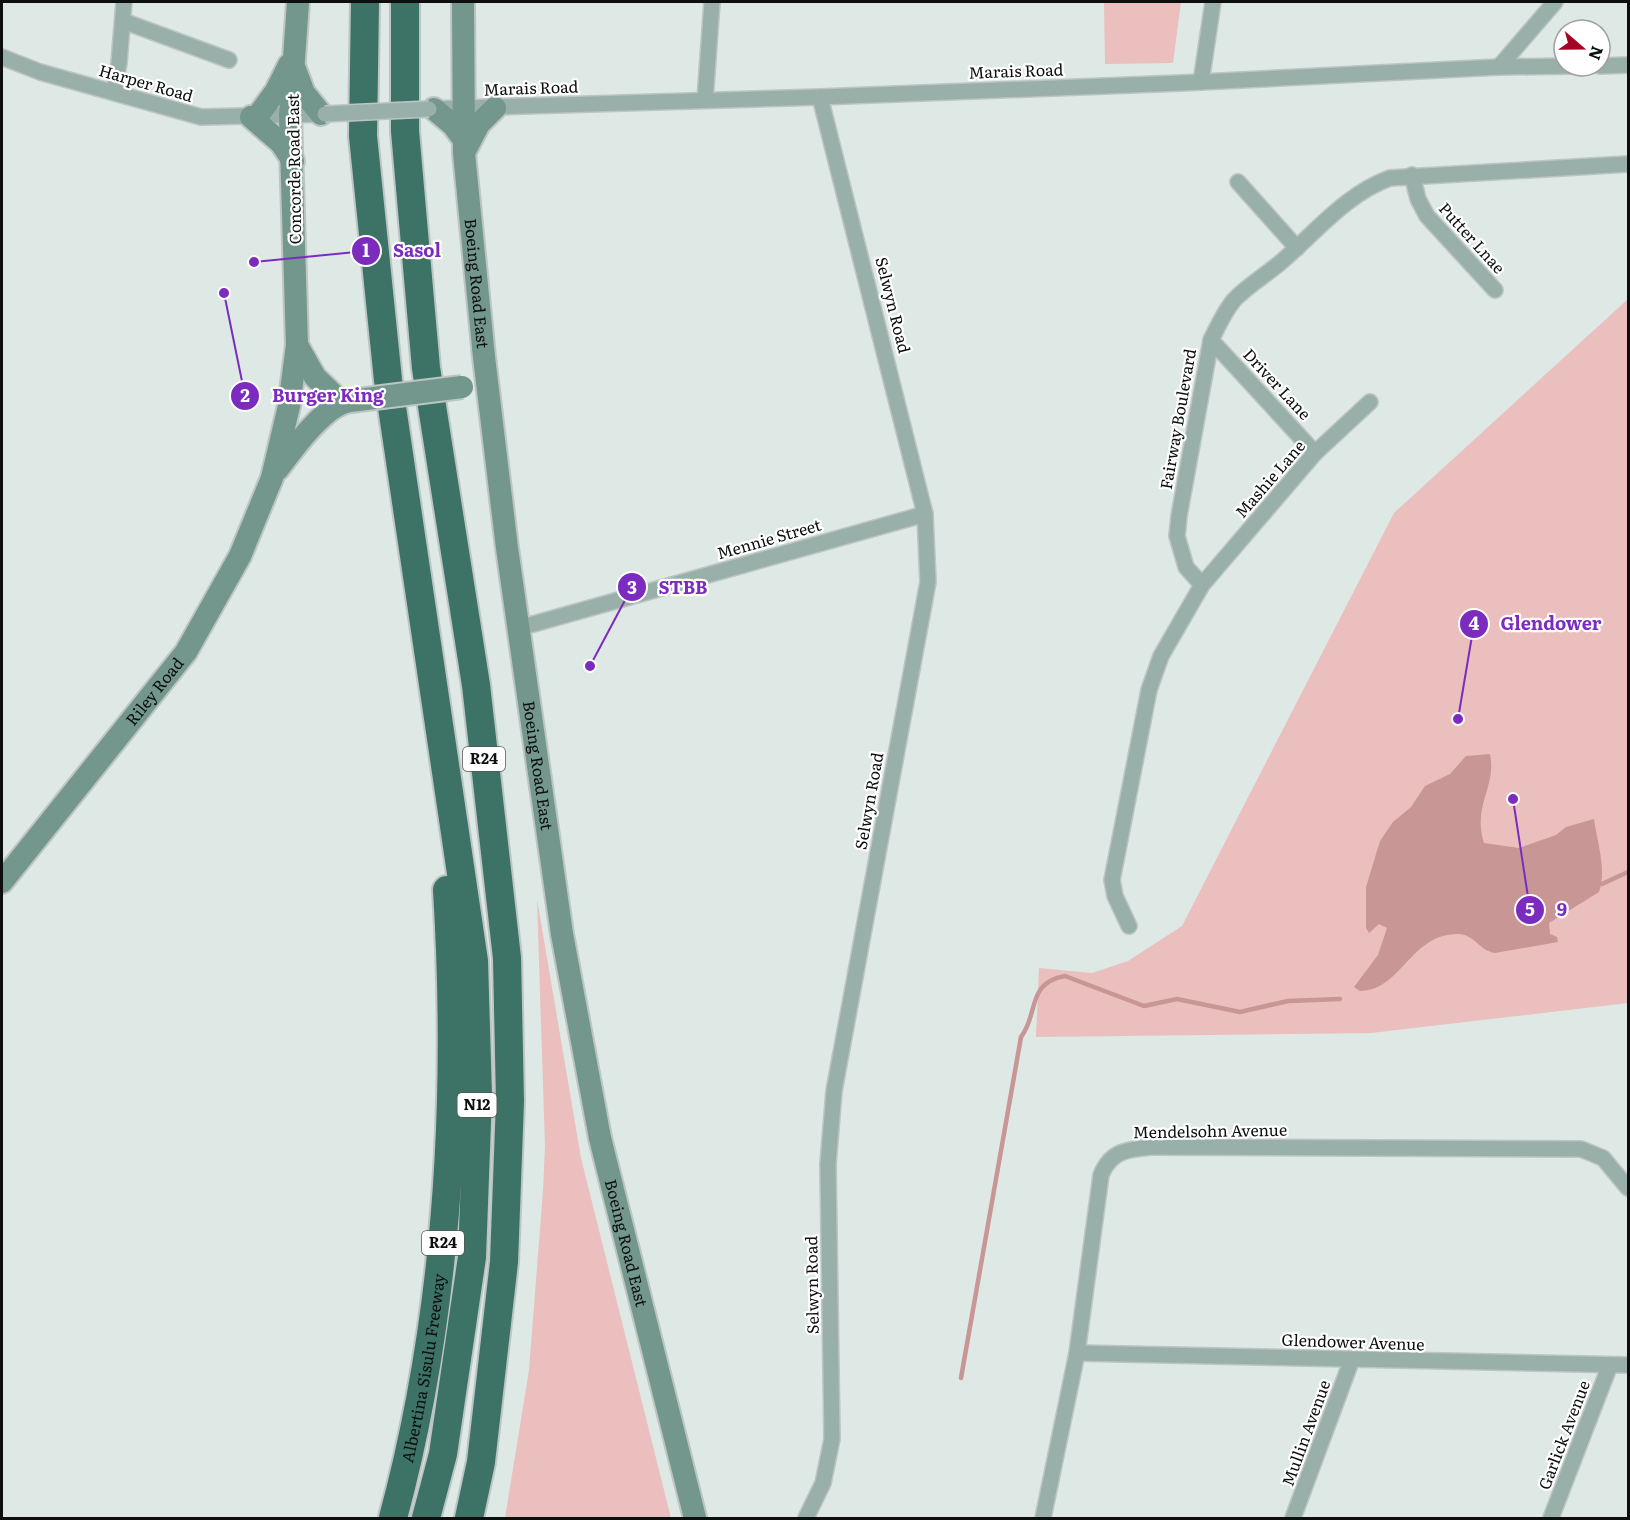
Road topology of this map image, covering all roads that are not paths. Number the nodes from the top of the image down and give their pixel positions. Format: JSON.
{"nodes":[{"id":1,"x":124,"y":2,"type":"edge"},
{"id":2,"x":298,"y":2,"type":"edge"},
{"id":3,"x":364,"y":2,"type":"edge"},
{"id":4,"x":405,"y":2,"type":"edge"},
{"id":5,"x":463,"y":2,"type":"edge"},
{"id":6,"x":712,"y":2,"type":"edge"},
{"id":7,"x":1213,"y":2,"type":"edge"},
{"id":8,"x":1555,"y":2,"type":"edge"},
{"id":9,"x":123,"y":21,"type":"junction"},
{"id":10,"x":2,"y":57,"type":"edge"},
{"id":11,"x":294,"y":59,"type":"junction"},
{"id":12,"x":228,"y":60,"type":"dead end"},
{"id":13,"x":1629,"y":65,"type":"edge"},
{"id":14,"x":1552,"y":66,"type":"edge"},
{"id":15,"x":1612,"y":66,"type":"edge"},
{"id":16,"x":1499,"y":67,"type":"junction"},
{"id":17,"x":464,"y":78,"type":"junction"},
{"id":18,"x":1201,"y":82,"type":"junction"},
{"id":19,"x":114,"y":92,"type":"junction"},
{"id":20,"x":820,"y":97,"type":"junction"},
{"id":21,"x":705,"y":100,"type":"junction"},
{"id":22,"x":465,"y":108,"type":"junction"},
{"id":23,"x":495,"y":108,"type":"junction"},
{"id":24,"x":433,"y":109,"type":"junction"},
{"id":25,"x":321,"y":114,"type":"junction"},
{"id":26,"x":290,"y":115,"type":"junction"},
{"id":27,"x":254,"y":117,"type":"junction"},
{"id":28,"x":464,"y":146,"type":"junction"},
{"id":29,"x":293,"y":159,"type":"junction"},
{"id":30,"x":1629,"y":164,"type":"edge"},
{"id":31,"x":1412,"y":175,"type":"junction"},
{"id":32,"x":1238,"y":182,"type":"dead end"},
{"id":33,"x":1297,"y":248,"type":"junction"},
{"id":34,"x":1495,"y":290,"type":"dead end"},
{"id":35,"x":1211,"y":340,"type":"junction"},
{"id":36,"x":297,"y":345,"type":"junction"},
{"id":37,"x":484,"y":357,"type":"junction"},
{"id":38,"x":464,"y":387,"type":"junction"},
{"id":39,"x":345,"y":401,"type":"junction"},
{"id":40,"x":1370,"y":402,"type":"dead end"},
{"id":41,"x":1316,"y":453,"type":"junction"},
{"id":42,"x":272,"y":478,"type":"junction"},
{"id":43,"x":501,"y":492,"type":"junction"},
{"id":44,"x":925,"y":514,"type":"junction"},
{"id":45,"x":1202,"y":585,"type":"junction"},
{"id":46,"x":519,"y":628,"type":"junction"},
{"id":47,"x":435,"y":690,"type":"junction"},
{"id":48,"x":2,"y":882,"type":"edge"},
{"id":49,"x":1129,"y":926,"type":"dead end"},
{"id":50,"x":1629,"y":1188,"type":"edge"},
{"id":51,"x":1077,"y":1353,"type":"junction"},
{"id":52,"x":1352,"y":1359,"type":"junction"},
{"id":53,"x":1610,"y":1365,"type":"junction"},
{"id":54,"x":1629,"y":1365,"type":"edge"},
{"id":55,"x":393,"y":1518,"type":"edge"},
{"id":56,"x":426,"y":1518,"type":"edge"},
{"id":57,"x":469,"y":1518,"type":"edge"},
{"id":58,"x":695,"y":1518,"type":"edge"},
{"id":59,"x":806,"y":1518,"type":"edge"},
{"id":60,"x":1043,"y":1518,"type":"edge"},
{"id":61,"x":1293,"y":1518,"type":"edge"},
{"id":62,"x":1551,"y":1518,"type":"edge"}],
"edges":[{"from":1,"to":9,"type":"street"},
{"from":2,"to":11,"type":"main road","name":"Concorde Road East"},
{"from":3,"to":47,"type":"highway","number":"R24"},
{"from":4,"to":57,"type":"highway","number":"R24"},
{"from":5,"to":17,"type":"main road","name":"Boeing Road East"},
{"from":6,"to":21,"type":"street"},
{"from":7,"to":18,"type":"street"},
{"from":8,"to":16,"type":"street"},
{"from":9,"to":12,"type":"street"},
{"from":9,"to":19,"type":"street"},
{"from":10,"to":19,"type":"street","name":"Harper Road"},
{"from":11,"to":25,"type":"main road"},
{"from":11,"to":26,"type":"main road","name":"Concorde Road East"},
{"from":11,"to":27,"type":"main road"},
{"from":13,"to":15,"type":"street"},
{"from":14,"to":16,"type":"street","name":"Marais Road"},
{"from":16,"to":18,"type":"street","name":"Marais Road"},
{"from":17,"to":22,"type":"main road","name":"Boeing Road East"},
{"from":17,"to":24,"type":"main road"},
{"from":18,"to":20,"type":"street","name":"Marais Road"},
{"from":19,"to":27,"type":"street","name":"Harper Road"},
{"from":20,"to":21,"type":"street","name":"Marais Road"},
{"from":20,"to":44,"type":"street","name":"Selwyn Road"},
{"from":21,"to":23,"type":"street","name":"Marais Road"},
{"from":22,"to":23,"type":"street","name":"Marais Road"},
{"from":22,"to":24,"type":"street","name":"Harper Road"},
{"from":22,"to":28,"type":"main road","name":"Boeing Road East"},
{"from":23,"to":28,"type":"main road"},
{"from":24,"to":25,"type":"street","name":"Harper Road","bridge":true},
{"from":24,"to":28,"type":"main road"},
{"from":25,"to":26,"type":"street","name":"Harper Road"},
{"from":25,"to":29,"type":"main road"},
{"from":26,"to":27,"type":"street","name":"Harper Road"},
{"from":26,"to":29,"type":"main road","name":"Concorde Road East"},
{"from":27,"to":29,"type":"main road"},
{"from":28,"to":37,"type":"main road","name":"Boeing Road East"},
{"from":29,"to":36,"type":"main road","name":"Concorde Road East"},
{"from":30,"to":31,"type":"street","name":"Fairway Boulevard"},
{"from":31,"to":33,"type":"street","name":"Fairway Boulevard"},
{"from":31,"to":34,"type":"street","name":"Putter Lnae"},
{"from":32,"to":33,"type":"street"},
{"from":33,"to":35,"type":"street","name":"Fairway Boulevard"},
{"from":35,"to":41,"type":"street","name":"Driver Lane"},
{"from":35,"to":45,"type":"street","name":"Fairway Boulevard"},
{"from":36,"to":39,"type":"main road"},
{"from":36,"to":42,"type":"main road","name":"Concorde Road East"},
{"from":37,"to":38,"type":"main road"},
{"from":37,"to":43,"type":"main road","name":"Boeing Road East"},
{"from":38,"to":39,"type":"main road","bridge":true},
{"from":38,"to":43,"type":"main road"},
{"from":39,"to":42,"type":"main road"},
{"from":40,"to":41,"type":"street","name":"Mashie Lane"},
{"from":41,"to":45,"type":"street","name":"Mashie Lane"},
{"from":42,"to":48,"type":"main road","name":"Riley Road"},
{"from":43,"to":46,"type":"main road","name":"Boeing Road East"},
{"from":44,"to":46,"type":"street","name":"Mennie Street"},
{"from":44,"to":59,"type":"street","name":"Selwyn Road"},
{"from":45,"to":49,"type":"street"},
{"from":46,"to":58,"type":"main road","name":"Boeing Road East"},
{"from":47,"to":55,"type":"highway","name":"Albertina Sisulu Freeway","number":"R24"},
{"from":47,"to":56,"type":"highway","number":"N12"},
{"from":50,"to":51,"type":"street","name":"Mendelsohn Avenue"},
{"from":51,"to":52,"type":"street","name":"Glendower Avenue"},
{"from":51,"to":60,"type":"street","name":"Mendelsohn Avenue"},
{"from":52,"to":53,"type":"street","name":"Glendower Avenue"},
{"from":52,"to":61,"type":"street","name":"Mullin Avenue"},
{"from":53,"to":54,"type":"street","name":"Glendower Avenue"},
{"from":53,"to":62,"type":"street","name":"Garlick Avenue"}]}
